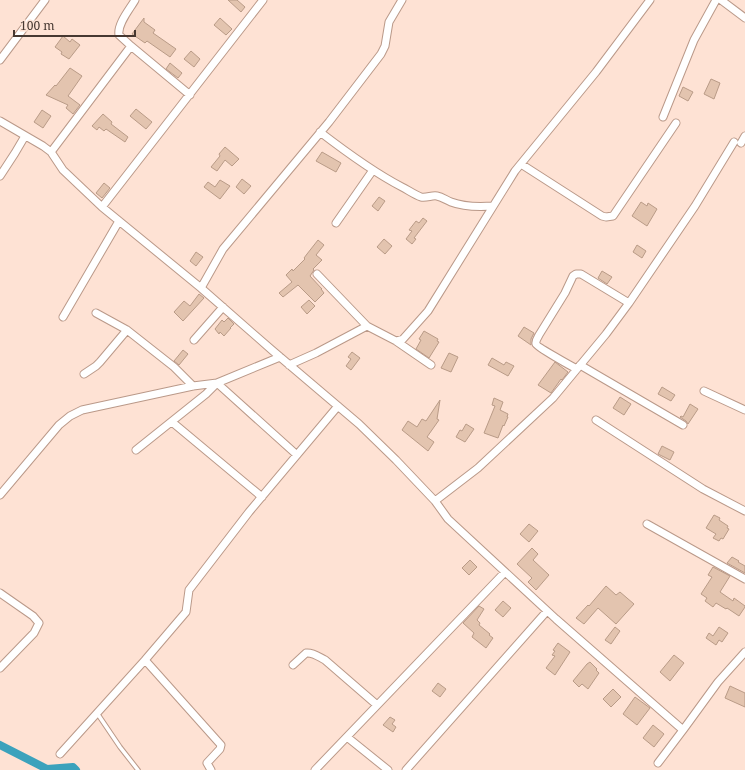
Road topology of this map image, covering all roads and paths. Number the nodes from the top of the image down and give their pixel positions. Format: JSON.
{"nodes":[{"id":1,"x":45,"y":0,"type":"edge"},
{"id":2,"x":135,"y":0,"type":"edge"},
{"id":3,"x":402,"y":0,"type":"edge"},
{"id":4,"x":650,"y":0,"type":"edge"},
{"id":5,"x":716,"y":0,"type":"edge"},
{"id":6,"x":722,"y":0,"type":"edge"},
{"id":7,"x":259,"y":1,"type":"edge"},
{"id":8,"x":745,"y":18,"type":"edge"},
{"id":9,"x":131,"y":46,"type":"junction"},
{"id":10,"x":0,"y":60,"type":"edge"},
{"id":11,"x":190,"y":95,"type":"junction"},
{"id":12,"x":663,"y":116,"type":"dead end"},
{"id":13,"x":0,"y":121,"type":"edge"},
{"id":14,"x":676,"y":123,"type":"dead end"},
{"id":15,"x":320,"y":132,"type":"junction"},
{"id":16,"x":25,"y":136,"type":"junction"},
{"id":17,"x":745,"y":136,"type":"edge"},
{"id":18,"x":51,"y":152,"type":"junction"},
{"id":19,"x":521,"y":164,"type":"junction"},
{"id":20,"x":373,"y":170,"type":"junction"},
{"id":21,"x":0,"y":176,"type":"edge"},
{"id":22,"x":493,"y":206,"type":"junction"},
{"id":23,"x":102,"y":207,"type":"junction"},
{"id":24,"x":119,"y":221,"type":"junction"},
{"id":25,"x":336,"y":223,"type":"dead end"},
{"id":26,"x":317,"y":274,"type":"dead end"},
{"id":27,"x":201,"y":288,"type":"junction"},
{"id":28,"x":629,"y":303,"type":"junction"},
{"id":29,"x":223,"y":307,"type":"junction"},
{"id":30,"x":96,"y":312,"type":"dead end"},
{"id":31,"x":63,"y":317,"type":"dead end"},
{"id":32,"x":367,"y":326,"type":"junction"},
{"id":33,"x":127,"y":330,"type":"junction"},
{"id":34,"x":194,"y":340,"type":"dead end"},
{"id":35,"x":396,"y":341,"type":"junction"},
{"id":36,"x":280,"y":357,"type":"junction"},
{"id":37,"x":290,"y":365,"type":"junction"},
{"id":38,"x":431,"y":365,"type":"dead end"},
{"id":39,"x":579,"y":367,"type":"junction"},
{"id":40,"x":84,"y":374,"type":"dead end"},
{"id":41,"x":217,"y":383,"type":"junction"},
{"id":42,"x":193,"y":386,"type":"junction"},
{"id":43,"x":704,"y":391,"type":"dead end"},
{"id":44,"x":338,"y":406,"type":"junction"},
{"id":45,"x":745,"y":410,"type":"edge"},
{"id":46,"x":596,"y":420,"type":"dead end"},
{"id":47,"x":172,"y":422,"type":"junction"},
{"id":48,"x":683,"y":424,"type":"dead end"},
{"id":49,"x":136,"y":450,"type":"dead end"},
{"id":50,"x":297,"y":455,"type":"junction"},
{"id":51,"x":0,"y":495,"type":"edge"},
{"id":52,"x":262,"y":497,"type":"junction"},
{"id":53,"x":435,"y":501,"type":"junction"},
{"id":54,"x":745,"y":511,"type":"edge"},
{"id":55,"x":647,"y":524,"type":"dead end"},
{"id":56,"x":505,"y":572,"type":"junction"},
{"id":57,"x":745,"y":579,"type":"edge"},
{"id":58,"x":0,"y":593,"type":"edge"},
{"id":59,"x":547,"y":611,"type":"junction"},
{"id":60,"x":745,"y":652,"type":"edge"},
{"id":61,"x":145,"y":660,"type":"junction"},
{"id":62,"x":293,"y":665,"type":"dead end"},
{"id":63,"x":0,"y":668,"type":"edge"},
{"id":64,"x":377,"y":705,"type":"junction"},
{"id":65,"x":97,"y":713,"type":"junction"},
{"id":66,"x":683,"y":730,"type":"junction"},
{"id":67,"x":347,"y":737,"type":"junction"},
{"id":68,"x":60,"y":754,"type":"dead end"},
{"id":69,"x":658,"y":763,"type":"dead end"},
{"id":70,"x":138,"y":770,"type":"edge"},
{"id":71,"x":211,"y":770,"type":"edge"},
{"id":72,"x":315,"y":770,"type":"edge"},
{"id":73,"x":388,"y":770,"type":"edge"},
{"id":74,"x":406,"y":770,"type":"edge"}],
"edges":[{"from":1,"to":10,"type":"street"},
{"from":2,"to":9,"type":"street"},
{"from":3,"to":15,"type":"street"},
{"from":4,"to":19,"type":"street"},
{"from":5,"to":12,"type":"street"},
{"from":6,"to":8,"type":"street"},
{"from":7,"to":11,"type":"street"},
{"from":9,"to":11,"type":"street"},
{"from":9,"to":18,"type":"street"},
{"from":11,"to":23,"type":"street"},
{"from":13,"to":16,"type":"street"},
{"from":14,"to":19,"type":"street"},
{"from":15,"to":20,"type":"street"},
{"from":15,"to":27,"type":"street"},
{"from":16,"to":18,"type":"street"},
{"from":16,"to":21,"type":"street"},
{"from":17,"to":28,"type":"street"},
{"from":18,"to":23,"type":"street"},
{"from":19,"to":22,"type":"street"},
{"from":20,"to":22,"type":"street"},
{"from":20,"to":25,"type":"street"},
{"from":22,"to":35,"type":"street"},
{"from":23,"to":24,"type":"street"},
{"from":24,"to":27,"type":"street"},
{"from":24,"to":31,"type":"street"},
{"from":26,"to":32,"type":"street"},
{"from":27,"to":29,"type":"street"},
{"from":28,"to":39,"type":"street"},
{"from":28,"to":39,"type":"street"},
{"from":29,"to":34,"type":"street"},
{"from":29,"to":36,"type":"street"},
{"from":30,"to":33,"type":"street"},
{"from":32,"to":35,"type":"street"},
{"from":32,"to":37,"type":"street"},
{"from":33,"to":40,"type":"street"},
{"from":33,"to":42,"type":"street"},
{"from":35,"to":38,"type":"street"},
{"from":36,"to":37,"type":"street"},
{"from":36,"to":41,"type":"street"},
{"from":37,"to":44,"type":"street"},
{"from":39,"to":48,"type":"street"},
{"from":39,"to":53,"type":"street"},
{"from":41,"to":42,"type":"street"},
{"from":41,"to":47,"type":"street"},
{"from":41,"to":50,"type":"street"},
{"from":42,"to":51,"type":"street"},
{"from":43,"to":45,"type":"street"},
{"from":44,"to":50,"type":"street"},
{"from":44,"to":53,"type":"street"},
{"from":46,"to":54,"type":"street"},
{"from":47,"to":49,"type":"street"},
{"from":47,"to":52,"type":"street"},
{"from":50,"to":52,"type":"street"},
{"from":52,"to":61,"type":"street"},
{"from":53,"to":56,"type":"street"},
{"from":55,"to":57,"type":"street"},
{"from":56,"to":59,"type":"street"},
{"from":56,"to":64,"type":"street"},
{"from":58,"to":63,"type":"street"},
{"from":59,"to":66,"type":"street"},
{"from":59,"to":74,"type":"street"},
{"from":60,"to":66,"type":"street"},
{"from":61,"to":65,"type":"street"},
{"from":61,"to":71,"type":"street"},
{"from":62,"to":64,"type":"street"},
{"from":64,"to":67,"type":"street"},
{"from":65,"to":68,"type":"street"},
{"from":65,"to":70,"type":"lane"},
{"from":66,"to":69,"type":"street"},
{"from":67,"to":72,"type":"street"},
{"from":67,"to":73,"type":"street"}]}
